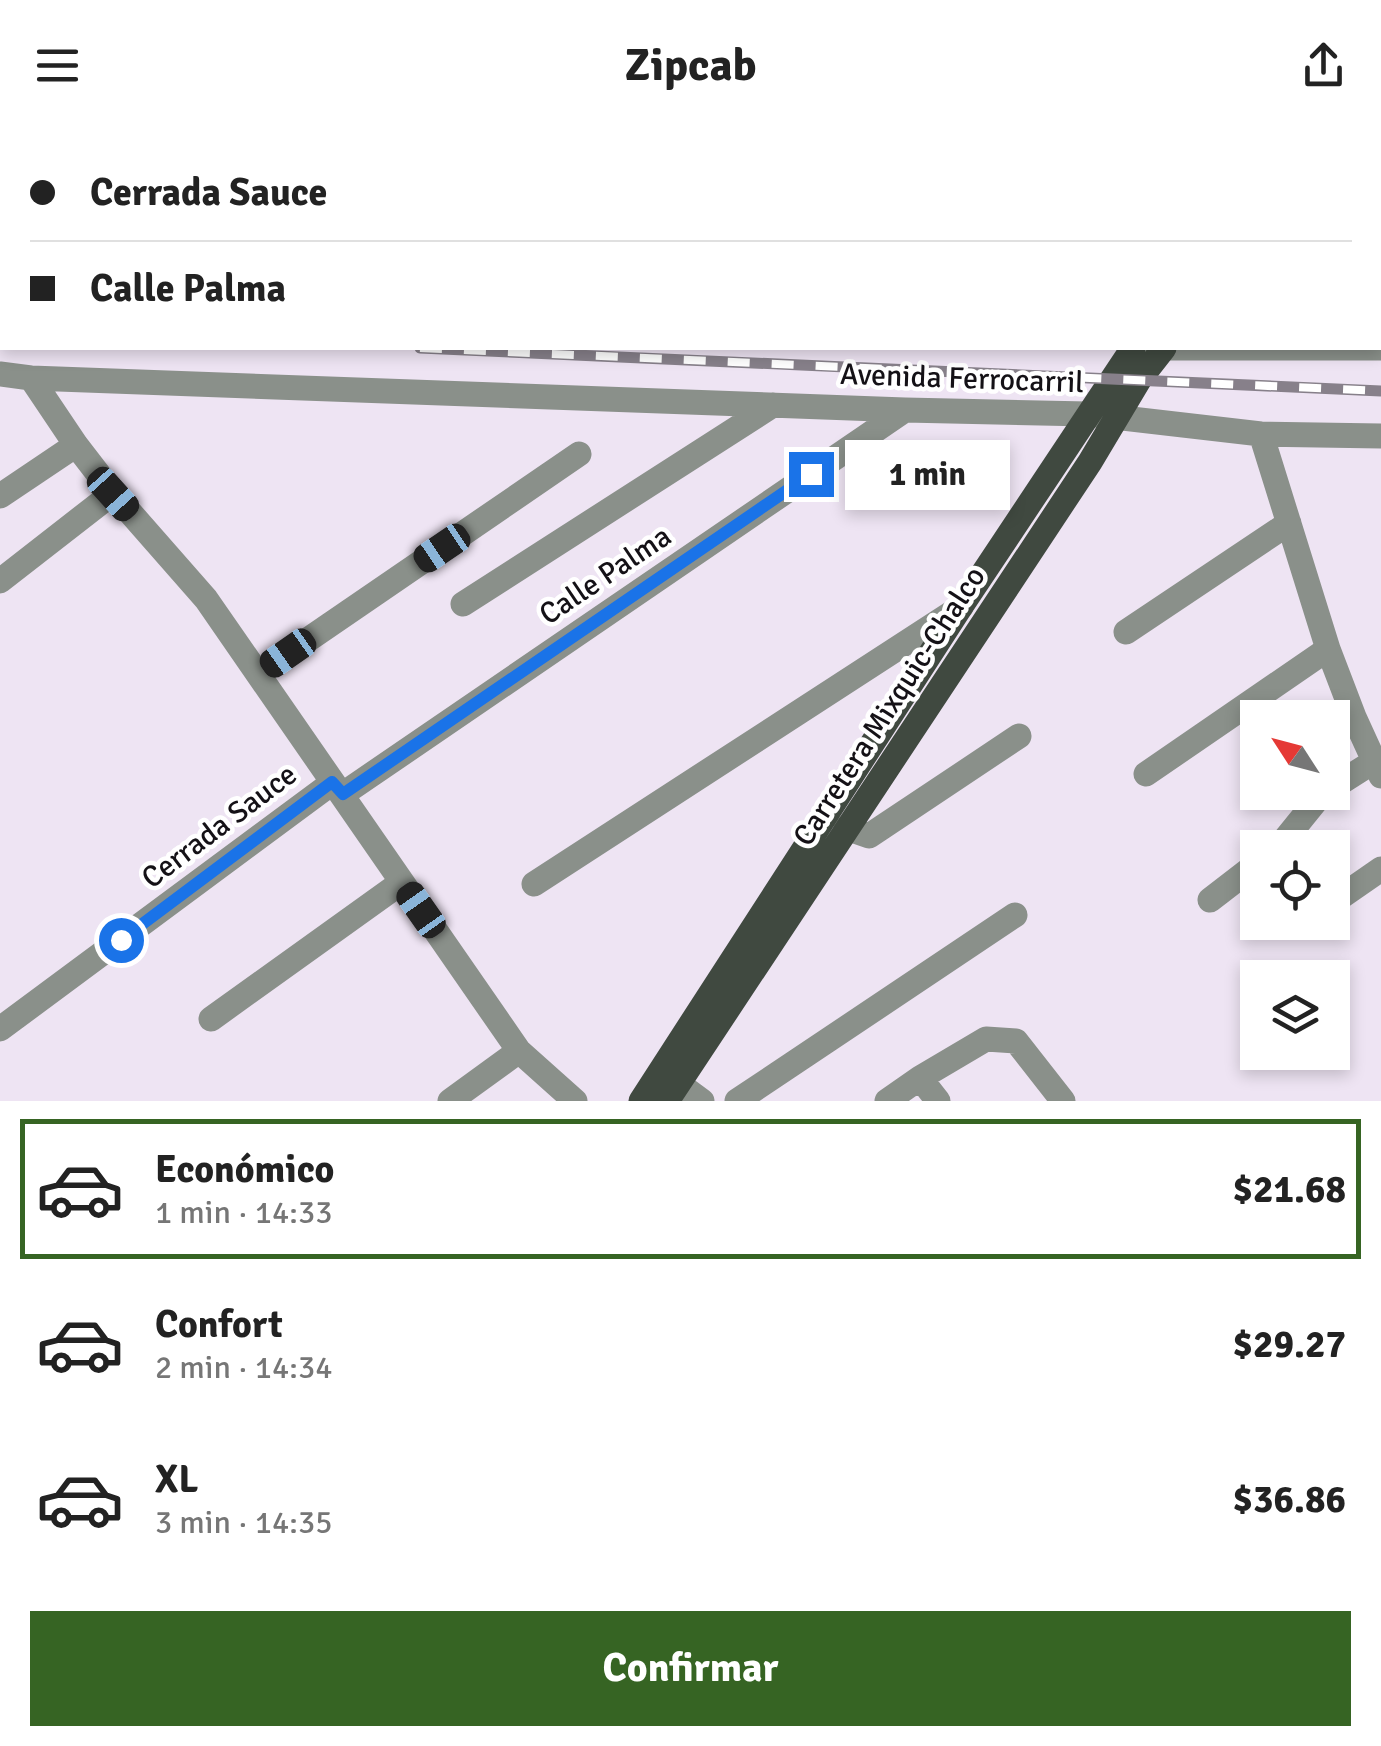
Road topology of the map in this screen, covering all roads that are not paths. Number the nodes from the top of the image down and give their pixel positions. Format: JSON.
{"nodes":[{"id":1,"x":1132,"y":350,"type":"edge"},
{"id":2,"x":1162,"y":350,"type":"edge"},
{"id":3,"x":0,"y":374,"type":"edge"},
{"id":4,"x":30,"y":378,"type":"junction"},
{"id":5,"x":773,"y":405,"type":"junction"},
{"id":6,"x":904,"y":410,"type":"junction"},
{"id":7,"x":1088,"y":414,"type":"junction"},
{"id":8,"x":1117,"y":415,"type":"junction"},
{"id":9,"x":1260,"y":434,"type":"junction"},
{"id":10,"x":1381,"y":436,"type":"edge"},
{"id":11,"x":76,"y":446,"type":"junction"},
{"id":12,"x":579,"y":454,"type":"dead end"},
{"id":13,"x":113,"y":494,"type":"junction"},
{"id":14,"x":0,"y":496,"type":"edge"},
{"id":15,"x":1289,"y":524,"type":"junction"},
{"id":16,"x":0,"y":580,"type":"edge"},
{"id":17,"x":463,"y":604,"type":"dead end"},
{"id":18,"x":961,"y":607,"type":"junction"},
{"id":19,"x":1126,"y":632,"type":"dead end"},
{"id":20,"x":1328,"y":648,"type":"junction"},
{"id":21,"x":258,"y":674,"type":"junction"},
{"id":22,"x":1019,"y":736,"type":"dead end"},
{"id":23,"x":1377,"y":769,"type":"edge"},
{"id":24,"x":1146,"y":774,"type":"dead end"},
{"id":25,"x":1350,"y":780,"type":"edge"},
{"id":26,"x":337,"y":788,"type":"junction"},
{"id":27,"x":1309,"y":810,"type":"edge"},
{"id":28,"x":846,"y":828,"type":"junction"},
{"id":29,"x":1293,"y":830,"type":"edge"},
{"id":30,"x":1381,"y":868,"type":"edge"},
{"id":31,"x":1240,"y":877,"type":"edge"},
{"id":32,"x":402,"y":882,"type":"junction"},
{"id":33,"x":534,"y":884,"type":"dead end"},
{"id":34,"x":1350,"y":890,"type":"edge"},
{"id":35,"x":1210,"y":900,"type":"dead end"},
{"id":36,"x":1014,"y":916,"type":"dead end"},
{"id":37,"x":211,"y":1019,"type":"dead end"},
{"id":38,"x":0,"y":1029,"type":"edge"},
{"id":39,"x":518,"y":1050,"type":"junction"},
{"id":40,"x":920,"y":1078,"type":"junction"},
{"id":41,"x":673,"y":1092,"type":"edge"},
{"id":42,"x":450,"y":1101,"type":"edge"},
{"id":43,"x":575,"y":1101,"type":"edge"},
{"id":44,"x":641,"y":1101,"type":"edge"},
{"id":45,"x":702,"y":1101,"type":"edge"},
{"id":46,"x":738,"y":1101,"type":"edge"},
{"id":47,"x":888,"y":1101,"type":"edge"},
{"id":48,"x":938,"y":1101,"type":"edge"},
{"id":49,"x":1063,"y":1101,"type":"edge"}],
"edges":[{"from":1,"to":7,"type":"main road"},
{"from":2,"to":8,"type":"main road","name":"Carretera Mixquic-Chalco"},
{"from":3,"to":4,"type":"street","name":"Avenida Ferrocarril"},
{"from":4,"to":5,"type":"street","name":"Avenida Ferrocarril"},
{"from":4,"to":11,"type":"street"},
{"from":5,"to":6,"type":"street","name":"Avenida Ferrocarril"},
{"from":5,"to":17,"type":"street"},
{"from":6,"to":7,"type":"street","name":"Avenida Ferrocarril"},
{"from":6,"to":26,"type":"street","name":"Calle Palma"},
{"from":7,"to":8,"type":"street","name":"Avenida Ferrocarril"},
{"from":7,"to":18,"type":"main road"},
{"from":8,"to":9,"type":"street","name":"Avenida Ferrocarril"},
{"from":8,"to":28,"type":"main road","name":"Carretera Mixquic-Chalco"},
{"from":9,"to":10,"type":"street","name":"Avenida Ferrocarril"},
{"from":9,"to":15,"type":"street"},
{"from":11,"to":13,"type":"street"},
{"from":11,"to":14,"type":"street"},
{"from":12,"to":21,"type":"street"},
{"from":13,"to":16,"type":"street"},
{"from":13,"to":21,"type":"street"},
{"from":15,"to":19,"type":"street"},
{"from":15,"to":20,"type":"street"},
{"from":18,"to":33,"type":"street"},
{"from":18,"to":44,"type":"main road"},
{"from":20,"to":23,"type":"street"},
{"from":20,"to":24,"type":"street"},
{"from":21,"to":26,"type":"street"},
{"from":22,"to":28,"type":"street"},
{"from":23,"to":25,"type":"street"},
{"from":26,"to":32,"type":"street"},
{"from":26,"to":38,"type":"street","name":"Cerrada Sauce"},
{"from":27,"to":29,"type":"street"},
{"from":28,"to":41,"type":"main road","name":"Carretera Mixquic-Chalco"},
{"from":30,"to":34,"type":"street"},
{"from":31,"to":35,"type":"street"},
{"from":32,"to":37,"type":"street"},
{"from":32,"to":39,"type":"street"},
{"from":36,"to":46,"type":"street"},
{"from":39,"to":42,"type":"street"},
{"from":39,"to":43,"type":"street"},
{"from":40,"to":47,"type":"street"},
{"from":40,"to":48,"type":"street"},
{"from":40,"to":49,"type":"street"},
{"from":41,"to":45,"type":"street"}]}
